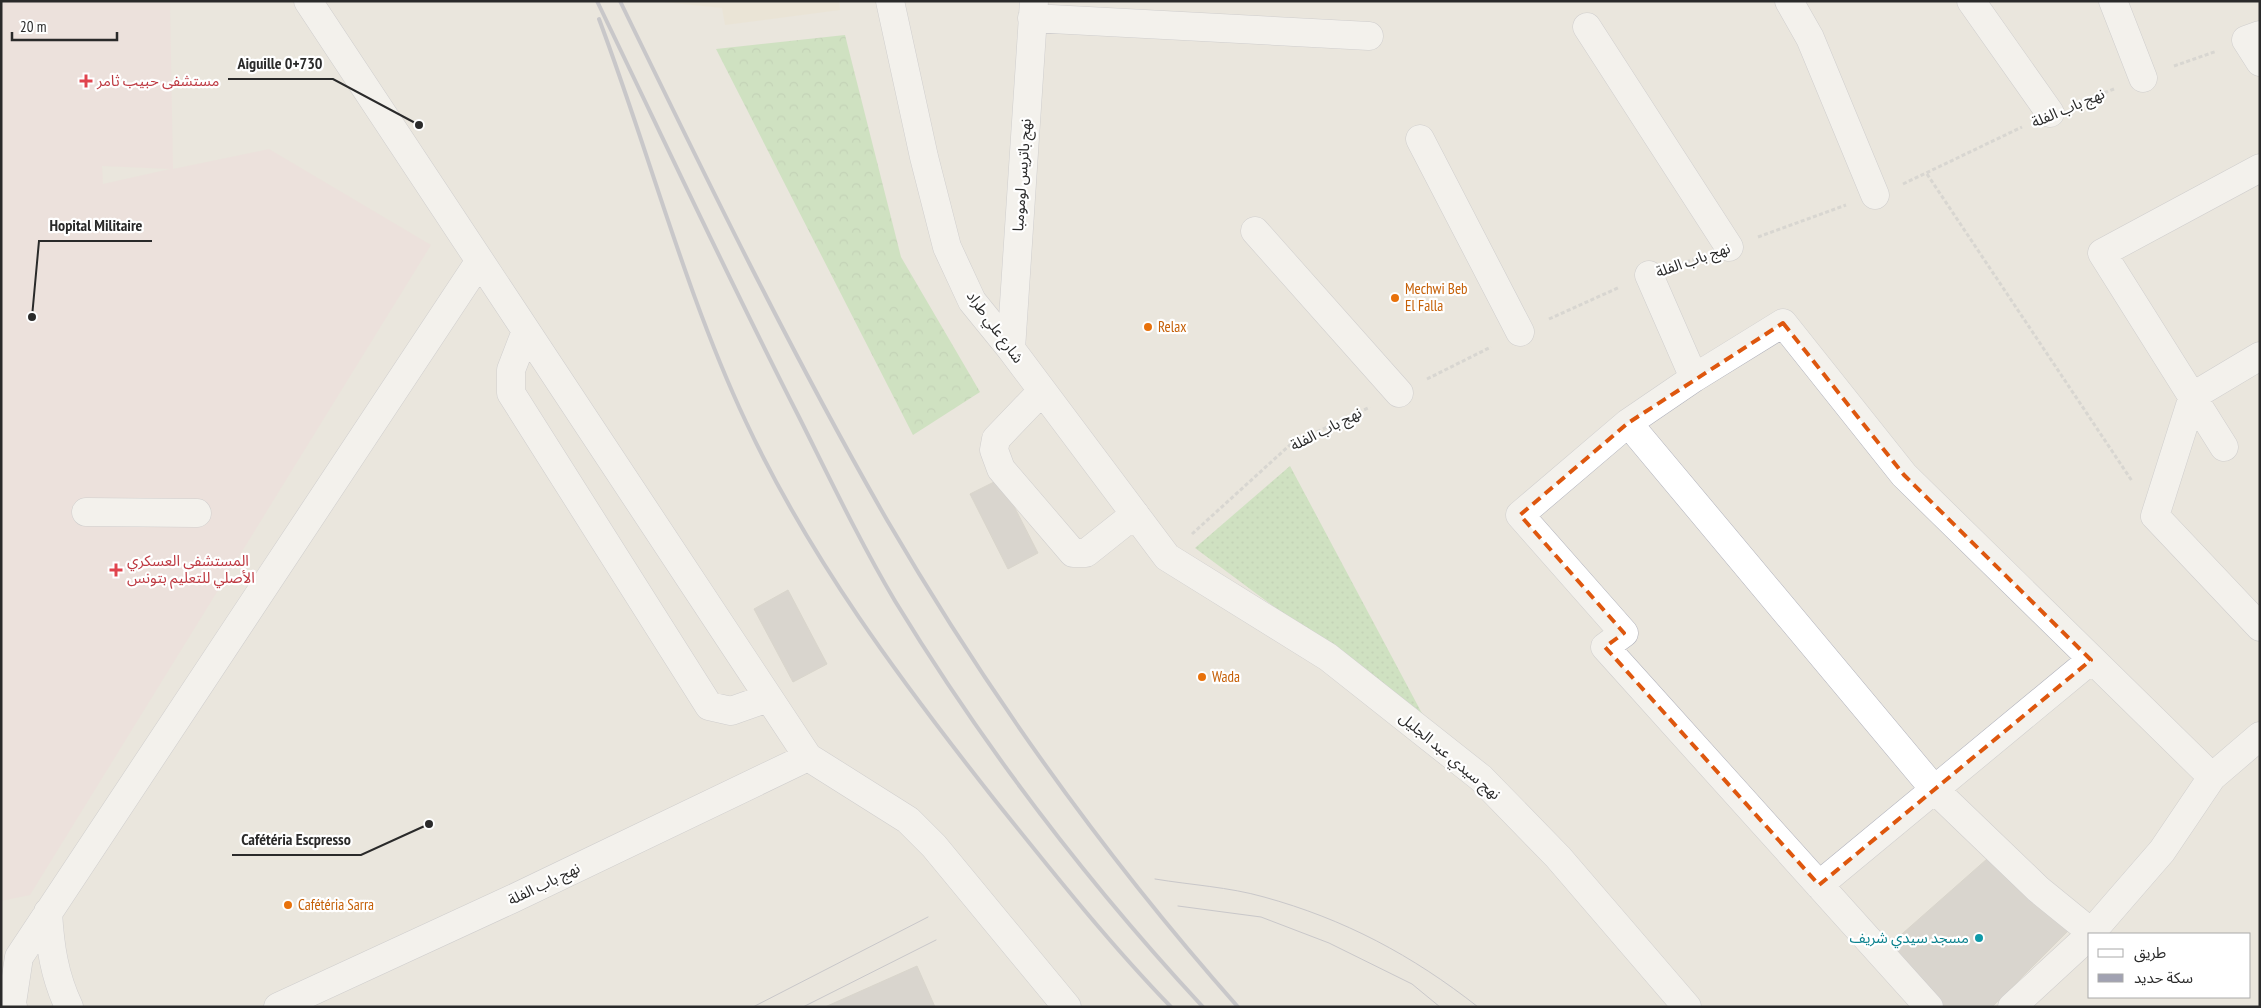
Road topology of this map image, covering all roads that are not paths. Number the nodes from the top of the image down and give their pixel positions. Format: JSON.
{"nodes":[{"id":1,"x":308,"y":1,"type":"edge"},
{"id":2,"x":890,"y":1,"type":"edge"},
{"id":3,"x":1789,"y":1,"type":"edge"},
{"id":4,"x":1971,"y":1,"type":"edge"},
{"id":5,"x":2114,"y":1,"type":"edge"},
{"id":6,"x":1033,"y":10,"type":"edge"},
{"id":7,"x":1587,"y":27,"type":"dead end"},
{"id":8,"x":1369,"y":36,"type":"dead end"},
{"id":9,"x":2143,"y":78,"type":"road end"},
{"id":10,"x":2050,"y":113,"type":"road end"},
{"id":11,"x":1420,"y":138,"type":"dead end"},
{"id":12,"x":2260,"y":168,"type":"edge"},
{"id":13,"x":1875,"y":195,"type":"road end"},
{"id":14,"x":1255,"y":231,"type":"dead end"},
{"id":15,"x":1729,"y":247,"type":"road end"},
{"id":16,"x":479,"y":262,"type":"junction"},
{"id":17,"x":1649,"y":275,"type":"road end"},
{"id":18,"x":526,"y":331,"type":"junction"},
{"id":19,"x":1520,"y":332,"type":"road end"},
{"id":20,"x":1011,"y":349,"type":"junction"},
{"id":21,"x":2260,"y":356,"type":"edge"},
{"id":22,"x":1694,"y":378,"type":"junction"},
{"id":23,"x":1042,"y":390,"type":"junction"},
{"id":24,"x":1399,"y":393,"type":"road end"},
{"id":25,"x":2193,"y":396,"type":"junction"},
{"id":26,"x":1628,"y":423,"type":"junction"},
{"id":27,"x":2224,"y":447,"type":"dead end"},
{"id":28,"x":86,"y":512,"type":"dead end"},
{"id":29,"x":197,"y":513,"type":"dead end"},
{"id":30,"x":1135,"y":514,"type":"junction"},
{"id":31,"x":1167,"y":557,"type":"joint"},
{"id":32,"x":2260,"y":627,"type":"edge"},
{"id":33,"x":2091,"y":660,"type":"junction"},
{"id":34,"x":768,"y":698,"type":"junction"},
{"id":35,"x":2260,"y":736,"type":"edge"},
{"id":36,"x":808,"y":757,"type":"junction"},
{"id":37,"x":2212,"y":777,"type":"junction"},
{"id":38,"x":1934,"y":789,"type":"junction"},
{"id":39,"x":1819,"y":885,"type":"junction"},
{"id":40,"x":48,"y":912,"type":"junction"},
{"id":41,"x":2090,"y":933,"type":"edge"},
{"id":42,"x":2092,"y":933,"type":"edge"},
{"id":43,"x":2088,"y":937,"type":"edge"},
{"id":44,"x":10,"y":955,"type":"edge"},
{"id":45,"x":9,"y":1005,"type":"edge"},
{"id":46,"x":69,"y":1007,"type":"edge"},
{"id":47,"x":278,"y":1007,"type":"edge"},
{"id":48,"x":1067,"y":1007,"type":"edge"},
{"id":49,"x":1687,"y":1007,"type":"edge"},
{"id":50,"x":1928,"y":1007,"type":"edge"},
{"id":51,"x":2012,"y":1007,"type":"edge"}],
"edges":[{"from":1,"to":16,"type":"street"},
{"from":2,"to":20,"type":"street","name":"شارع علي طراد"},
{"from":3,"to":13,"type":"street"},
{"from":4,"to":10,"type":"street"},
{"from":5,"to":9,"type":"street"},
{"from":6,"to":8,"type":"street"},
{"from":6,"to":20,"type":"street","name":"نهج باتريس لومومبا"},
{"from":7,"to":15,"type":"street"},
{"from":11,"to":19,"type":"street"},
{"from":12,"to":25,"type":"street"},
{"from":14,"to":24,"type":"street"},
{"from":16,"to":18,"type":"street"},
{"from":16,"to":40,"type":"street"},
{"from":17,"to":22,"type":"street"},
{"from":18,"to":34,"type":"street"},
{"from":18,"to":34,"type":"street"},
{"from":20,"to":23,"type":"street","name":"شارع علي طراد"},
{"from":21,"to":25,"type":"street"},
{"from":22,"to":26,"type":"street"},
{"from":22,"to":33,"type":"street"},
{"from":23,"to":30,"type":"street","name":"شارع علي طراد"},
{"from":23,"to":30,"type":"street"},
{"from":25,"to":27,"type":"street"},
{"from":25,"to":32,"type":"street"},
{"from":26,"to":38,"type":"street"},
{"from":26,"to":39,"type":"street"},
{"from":28,"to":29,"type":"street"},
{"from":30,"to":31,"type":"street","name":"شارع علي طراد"},
{"from":31,"to":49,"type":"street","name":"نهج سيدي عبد الجليل"},
{"from":33,"to":37,"type":"street"},
{"from":33,"to":38,"type":"street"},
{"from":34,"to":36,"type":"street"},
{"from":35,"to":37,"type":"street"},
{"from":36,"to":47,"type":"street","name":"نهج باب الفلة"},
{"from":36,"to":48,"type":"street"},
{"from":37,"to":42,"type":"street"},
{"from":38,"to":39,"type":"street"},
{"from":38,"to":41,"type":"street"},
{"from":39,"to":50,"type":"street"},
{"from":40,"to":44,"type":"street"},
{"from":40,"to":46,"type":"street"},
{"from":43,"to":51,"type":"street"},
{"from":44,"to":45,"type":"street"}]}
